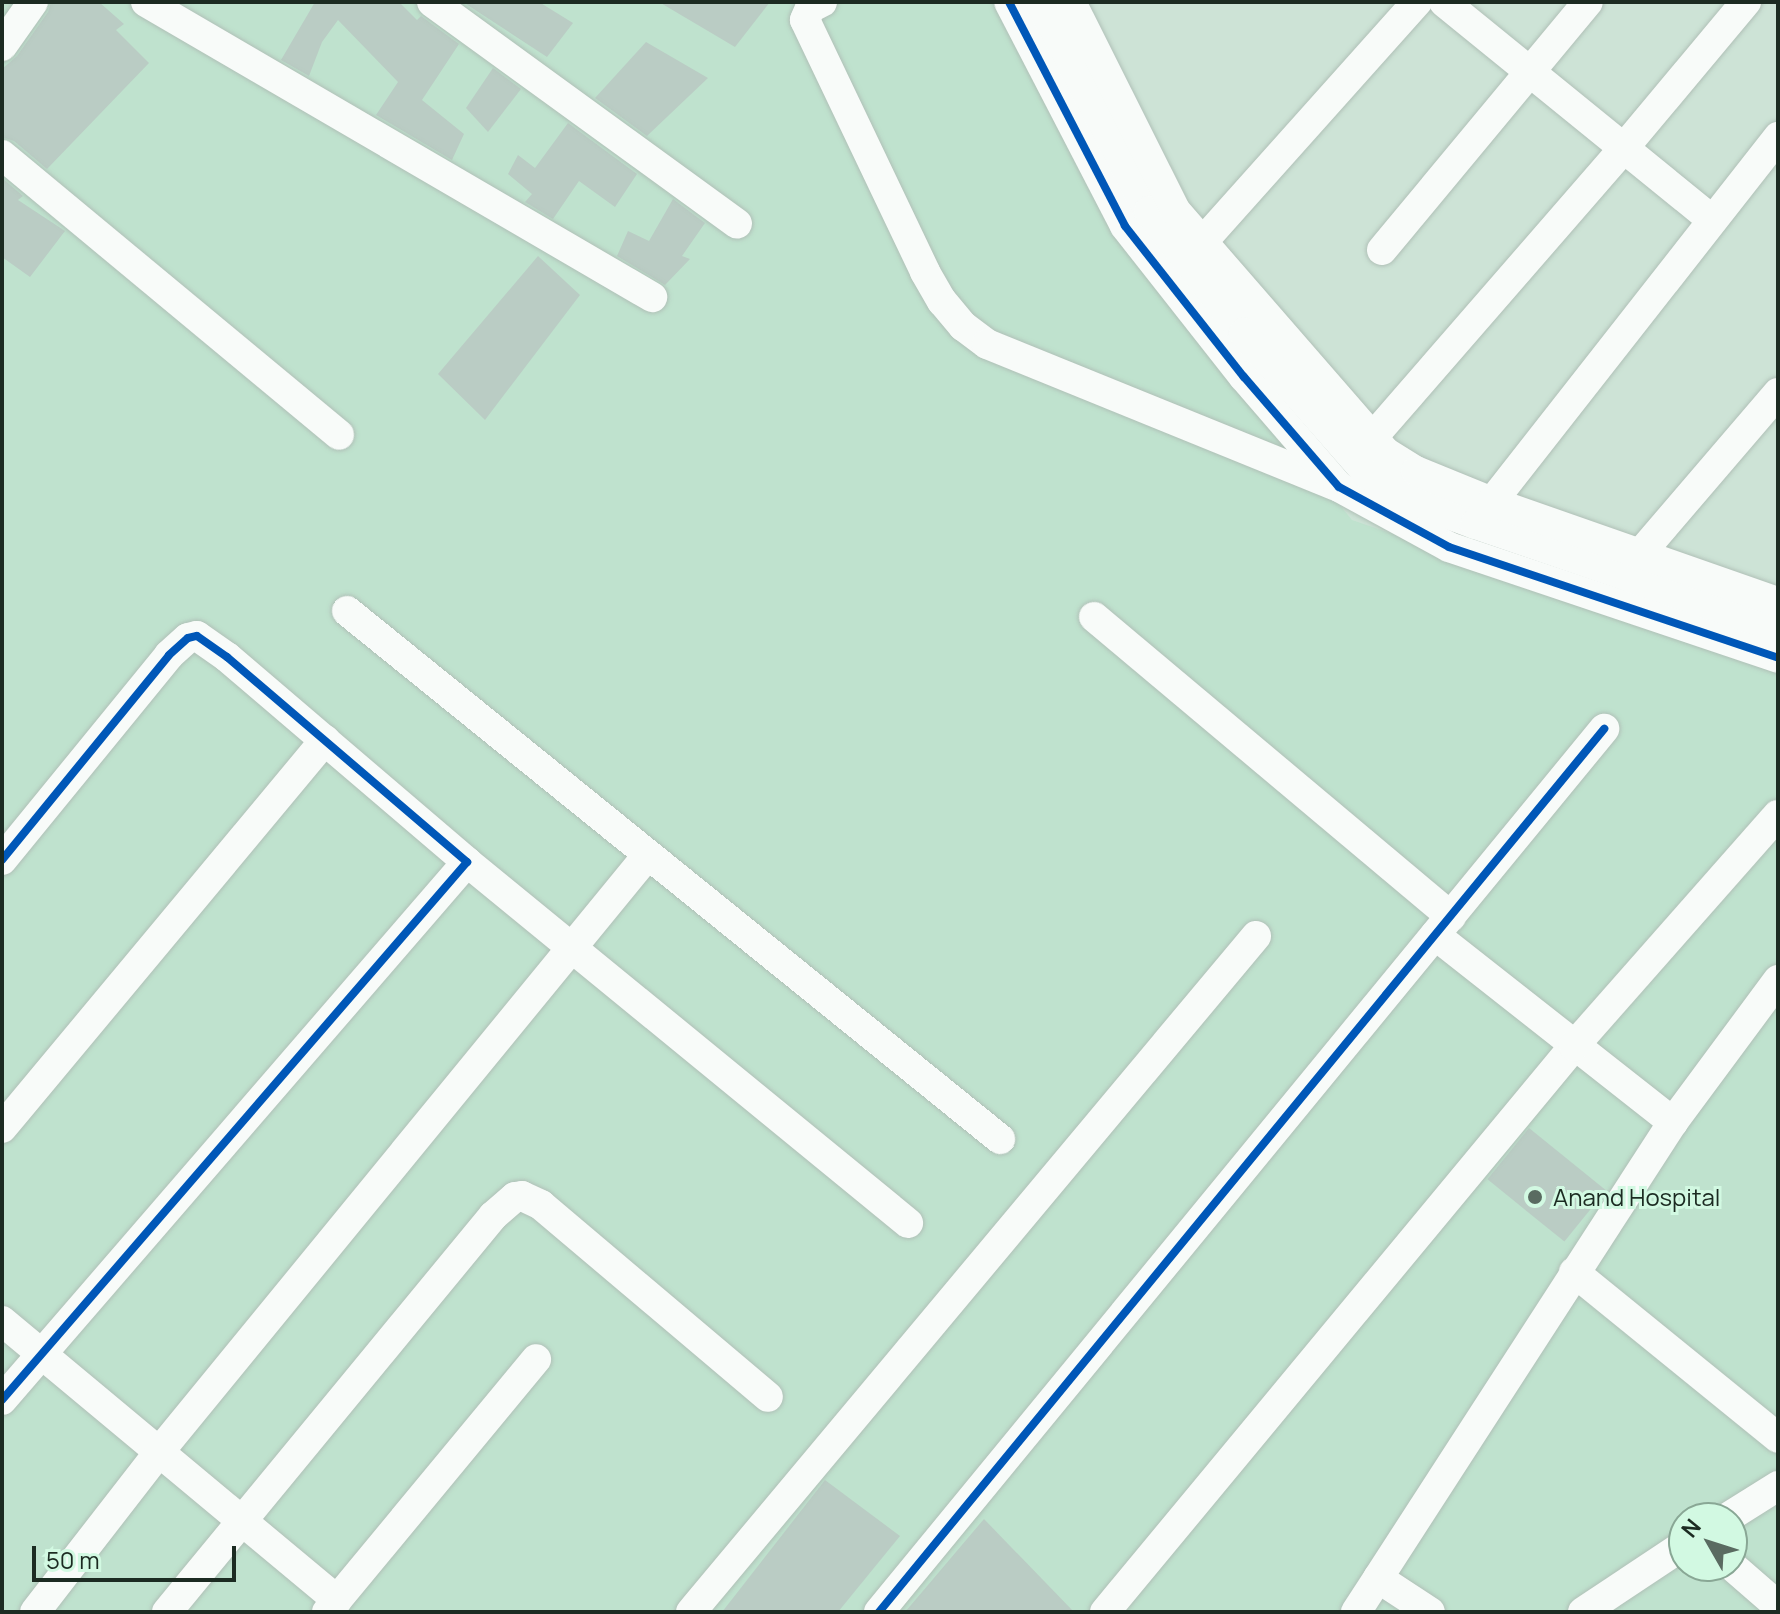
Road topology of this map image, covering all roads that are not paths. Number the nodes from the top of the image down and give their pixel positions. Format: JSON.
{"nodes":[{"id":1,"x":33,"y":2,"type":"edge"},
{"id":2,"x":146,"y":2,"type":"edge"},
{"id":3,"x":432,"y":2,"type":"edge"},
{"id":4,"x":822,"y":2,"type":"edge"},
{"id":5,"x":1009,"y":2,"type":"edge"},
{"id":6,"x":1040,"y":2,"type":"edge"},
{"id":7,"x":1071,"y":2,"type":"edge"},
{"id":8,"x":1417,"y":2,"type":"edge"},
{"id":9,"x":1444,"y":2,"type":"edge"},
{"id":10,"x":1588,"y":2,"type":"edge"},
{"id":11,"x":1746,"y":2,"type":"edge"},
{"id":12,"x":2,"y":46,"type":"edge"},
{"id":13,"x":1532,"y":73,"type":"junction"},
{"id":14,"x":1778,"y":137,"type":"edge"},
{"id":15,"x":1623,"y":149,"type":"junction"},
{"id":16,"x":2,"y":155,"type":"edge"},
{"id":17,"x":1712,"y":220,"type":"junction"},
{"id":18,"x":737,"y":224,"type":"dead end"},
{"id":19,"x":1382,"y":250,"type":"dead end"},
{"id":20,"x":1194,"y":252,"type":"junction"},
{"id":21,"x":652,"y":297,"type":"dead end"},
{"id":22,"x":1778,"y":393,"type":"edge"},
{"id":23,"x":339,"y":435,"type":"dead end"},
{"id":24,"x":1363,"y":470,"type":"junction"},
{"id":25,"x":1483,"y":513,"type":"junction"},
{"id":26,"x":1640,"y":554,"type":"junction"},
{"id":27,"x":1778,"y":602,"type":"edge"},
{"id":28,"x":347,"y":611,"type":"dead end"},
{"id":29,"x":1094,"y":617,"type":"dead end"},
{"id":30,"x":1778,"y":628,"type":"edge"},
{"id":31,"x":1778,"y":658,"type":"edge"},
{"id":32,"x":1604,"y":729,"type":"dead end"},
{"id":33,"x":325,"y":740,"type":"junction"},
{"id":34,"x":1778,"y":815,"type":"edge"},
{"id":35,"x":646,"y":857,"type":"junction"},
{"id":36,"x":2,"y":860,"type":"edge"},
{"id":37,"x":467,"y":862,"type":"junction"},
{"id":38,"x":1443,"y":926,"type":"junction"},
{"id":39,"x":1256,"y":936,"type":"dead end"},
{"id":40,"x":574,"y":948,"type":"junction"},
{"id":41,"x":1778,"y":980,"type":"edge"},
{"id":42,"x":1574,"y":1046,"type":"junction"},
{"id":43,"x":1673,"y":1122,"type":"junction"},
{"id":44,"x":2,"y":1128,"type":"edge"},
{"id":45,"x":1000,"y":1139,"type":"dead end"},
{"id":46,"x":908,"y":1223,"type":"dead end"},
{"id":47,"x":1574,"y":1272,"type":"junction"},
{"id":48,"x":2,"y":1321,"type":"edge"},
{"id":49,"x":40,"y":1352,"type":"junction"},
{"id":50,"x":536,"y":1359,"type":"dead end"},
{"id":51,"x":768,"y":1397,"type":"dead end"},
{"id":52,"x":2,"y":1400,"type":"edge"},
{"id":53,"x":1778,"y":1438,"type":"edge"},
{"id":54,"x":159,"y":1452,"type":"junction"},
{"id":55,"x":1778,"y":1486,"type":"edge"},
{"id":56,"x":1748,"y":1505,"type":"edge"},
{"id":57,"x":241,"y":1521,"type":"junction"},
{"id":58,"x":1668,"y":1556,"type":"edge"},
{"id":59,"x":1378,"y":1578,"type":"junction"},
{"id":60,"x":1748,"y":1580,"type":"edge"},
{"id":61,"x":332,"y":1606,"type":"edge"},
{"id":62,"x":1778,"y":1606,"type":"edge"},
{"id":63,"x":35,"y":1612,"type":"edge"},
{"id":64,"x":167,"y":1612,"type":"edge"},
{"id":65,"x":691,"y":1612,"type":"edge"},
{"id":66,"x":879,"y":1612,"type":"edge"},
{"id":67,"x":1105,"y":1612,"type":"edge"},
{"id":68,"x":1356,"y":1612,"type":"edge"},
{"id":69,"x":1430,"y":1612,"type":"edge"},
{"id":70,"x":1583,"y":1612,"type":"edge"}],
"edges":[{"from":1,"to":12,"type":"street"},
{"from":2,"to":21,"type":"street"},
{"from":3,"to":18,"type":"street"},
{"from":4,"to":24,"type":"street"},
{"from":5,"to":24,"type":"street"},
{"from":6,"to":20,"type":"street"},
{"from":7,"to":20,"type":"street"},
{"from":8,"to":20,"type":"street"},
{"from":9,"to":13,"type":"street"},
{"from":10,"to":13,"type":"street"},
{"from":11,"to":15,"type":"street"},
{"from":13,"to":15,"type":"street"},
{"from":13,"to":19,"type":"street"},
{"from":14,"to":17,"type":"street"},
{"from":15,"to":17,"type":"street"},
{"from":15,"to":24,"type":"street"},
{"from":16,"to":23,"type":"street"},
{"from":17,"to":25,"type":"street"},
{"from":20,"to":24,"type":"street"},
{"from":22,"to":26,"type":"street"},
{"from":24,"to":25,"type":"street"},
{"from":24,"to":31,"type":"street"},
{"from":25,"to":26,"type":"street"},
{"from":25,"to":30,"type":"street"},
{"from":26,"to":27,"type":"street"},
{"from":28,"to":35,"type":"street"},
{"from":29,"to":38,"type":"street"},
{"from":32,"to":38,"type":"street"},
{"from":33,"to":36,"type":"street"},
{"from":33,"to":37,"type":"street"},
{"from":33,"to":44,"type":"street"},
{"from":34,"to":42,"type":"street"},
{"from":35,"to":40,"type":"street"},
{"from":35,"to":45,"type":"street"},
{"from":37,"to":40,"type":"street"},
{"from":37,"to":49,"type":"street"},
{"from":38,"to":42,"type":"street"},
{"from":38,"to":66,"type":"street"},
{"from":39,"to":65,"type":"street"},
{"from":40,"to":46,"type":"street"},
{"from":40,"to":54,"type":"street"},
{"from":41,"to":43,"type":"street"},
{"from":42,"to":43,"type":"street"},
{"from":42,"to":67,"type":"street"},
{"from":43,"to":47,"type":"street"},
{"from":47,"to":53,"type":"street"},
{"from":47,"to":59,"type":"street"},
{"from":48,"to":49,"type":"street"},
{"from":49,"to":52,"type":"street"},
{"from":49,"to":54,"type":"street"},
{"from":50,"to":61,"type":"street"},
{"from":51,"to":57,"type":"street"},
{"from":54,"to":57,"type":"street"},
{"from":54,"to":63,"type":"street"},
{"from":55,"to":56,"type":"street"},
{"from":57,"to":61,"type":"street"},
{"from":57,"to":64,"type":"street"},
{"from":58,"to":70,"type":"street"},
{"from":59,"to":68,"type":"street"},
{"from":59,"to":69,"type":"street"},
{"from":60,"to":62,"type":"street"}]}
